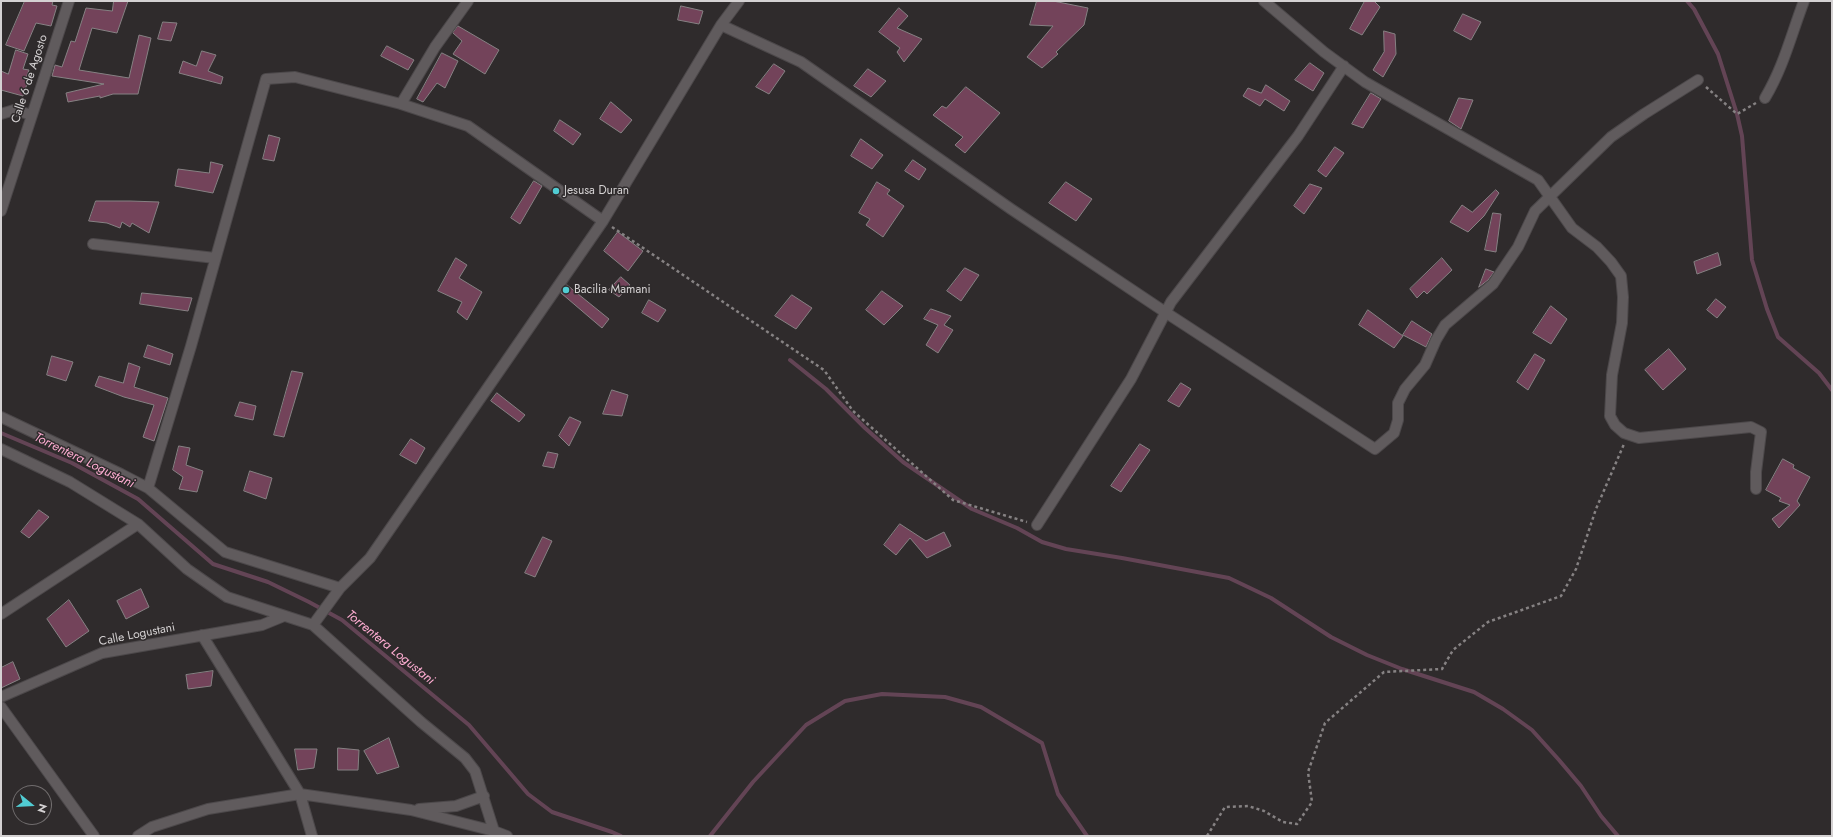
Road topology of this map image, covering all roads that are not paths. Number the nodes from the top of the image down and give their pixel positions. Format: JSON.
{"nodes":[{"id":1,"x":69,"y":1,"type":"edge"},
{"id":2,"x":468,"y":1,"type":"edge"},
{"id":3,"x":738,"y":1,"type":"edge"},
{"id":4,"x":1264,"y":1,"type":"edge"},
{"id":5,"x":1804,"y":1,"type":"edge"},
{"id":6,"x":721,"y":25,"type":"junction"},
{"id":7,"x":1344,"y":66,"type":"junction"},
{"id":8,"x":1698,"y":80,"type":"road end"},
{"id":9,"x":1765,"y":98,"type":"road end"},
{"id":10,"x":401,"y":104,"type":"junction"},
{"id":11,"x":1,"y":114,"type":"edge"},
{"id":12,"x":32,"y":116,"type":"junction"},
{"id":13,"x":1551,"y":196,"type":"junction"},
{"id":14,"x":1,"y":211,"type":"edge"},
{"id":15,"x":603,"y":221,"type":"junction"},
{"id":16,"x":93,"y":244,"type":"dead end"},
{"id":17,"x":215,"y":258,"type":"junction"},
{"id":18,"x":1165,"y":312,"type":"junction"},
{"id":19,"x":1,"y":417,"type":"edge"},
{"id":20,"x":1,"y":449,"type":"edge"},
{"id":21,"x":148,"y":488,"type":"junction"},
{"id":22,"x":1756,"y":489,"type":"dead end"},
{"id":23,"x":138,"y":524,"type":"junction"},
{"id":24,"x":1037,"y":525,"type":"road end"},
{"id":25,"x":340,"y":588,"type":"junction"},
{"id":26,"x":1,"y":614,"type":"edge"},
{"id":27,"x":284,"y":616,"type":"junction"},
{"id":28,"x":314,"y":625,"type":"junction"},
{"id":29,"x":202,"y":635,"type":"junction"},
{"id":30,"x":1,"y":697,"type":"edge"},
{"id":31,"x":1,"y":707,"type":"edge"},
{"id":32,"x":300,"y":794,"type":"junction"},
{"id":33,"x":484,"y":796,"type":"junction"},
{"id":34,"x":411,"y":810,"type":"junction"},
{"id":35,"x":494,"y":831,"type":"junction"},
{"id":36,"x":94,"y":836,"type":"edge"},
{"id":37,"x":138,"y":836,"type":"edge"},
{"id":38,"x":312,"y":836,"type":"edge"},
{"id":39,"x":507,"y":836,"type":"edge"}],
"edges":[{"from":1,"to":12,"type":"street","name":"Calle 6 de Agosto"},
{"from":2,"to":10,"type":"street"},
{"from":3,"to":6,"type":"street"},
{"from":4,"to":7,"type":"street"},
{"from":5,"to":9,"type":"street"},
{"from":6,"to":15,"type":"street"},
{"from":6,"to":18,"type":"street"},
{"from":7,"to":13,"type":"street"},
{"from":7,"to":18,"type":"street"},
{"from":8,"to":13,"type":"street"},
{"from":10,"to":15,"type":"street"},
{"from":10,"to":17,"type":"street"},
{"from":11,"to":12,"type":"street"},
{"from":12,"to":14,"type":"street","name":"Calle 6 de Agosto"},
{"from":13,"to":18,"type":"street"},
{"from":13,"to":22,"type":"street"},
{"from":15,"to":25,"type":"street"},
{"from":16,"to":17,"type":"street"},
{"from":17,"to":21,"type":"street"},
{"from":18,"to":24,"type":"street"},
{"from":19,"to":21,"type":"street"},
{"from":20,"to":23,"type":"street"},
{"from":21,"to":25,"type":"street"},
{"from":23,"to":26,"type":"street"},
{"from":23,"to":27,"type":"street"},
{"from":25,"to":28,"type":"street"},
{"from":27,"to":28,"type":"street"},
{"from":27,"to":29,"type":"street","name":"Calle Logustani"},
{"from":28,"to":33,"type":"street"},
{"from":29,"to":30,"type":"street","name":"Calle Logustani"},
{"from":29,"to":32,"type":"street"},
{"from":31,"to":36,"type":"street"},
{"from":32,"to":34,"type":"street"},
{"from":32,"to":37,"type":"street"},
{"from":32,"to":38,"type":"street"},
{"from":33,"to":34,"type":"street"},
{"from":33,"to":35,"type":"street"},
{"from":34,"to":35,"type":"street"},
{"from":35,"to":39,"type":"street"}]}
